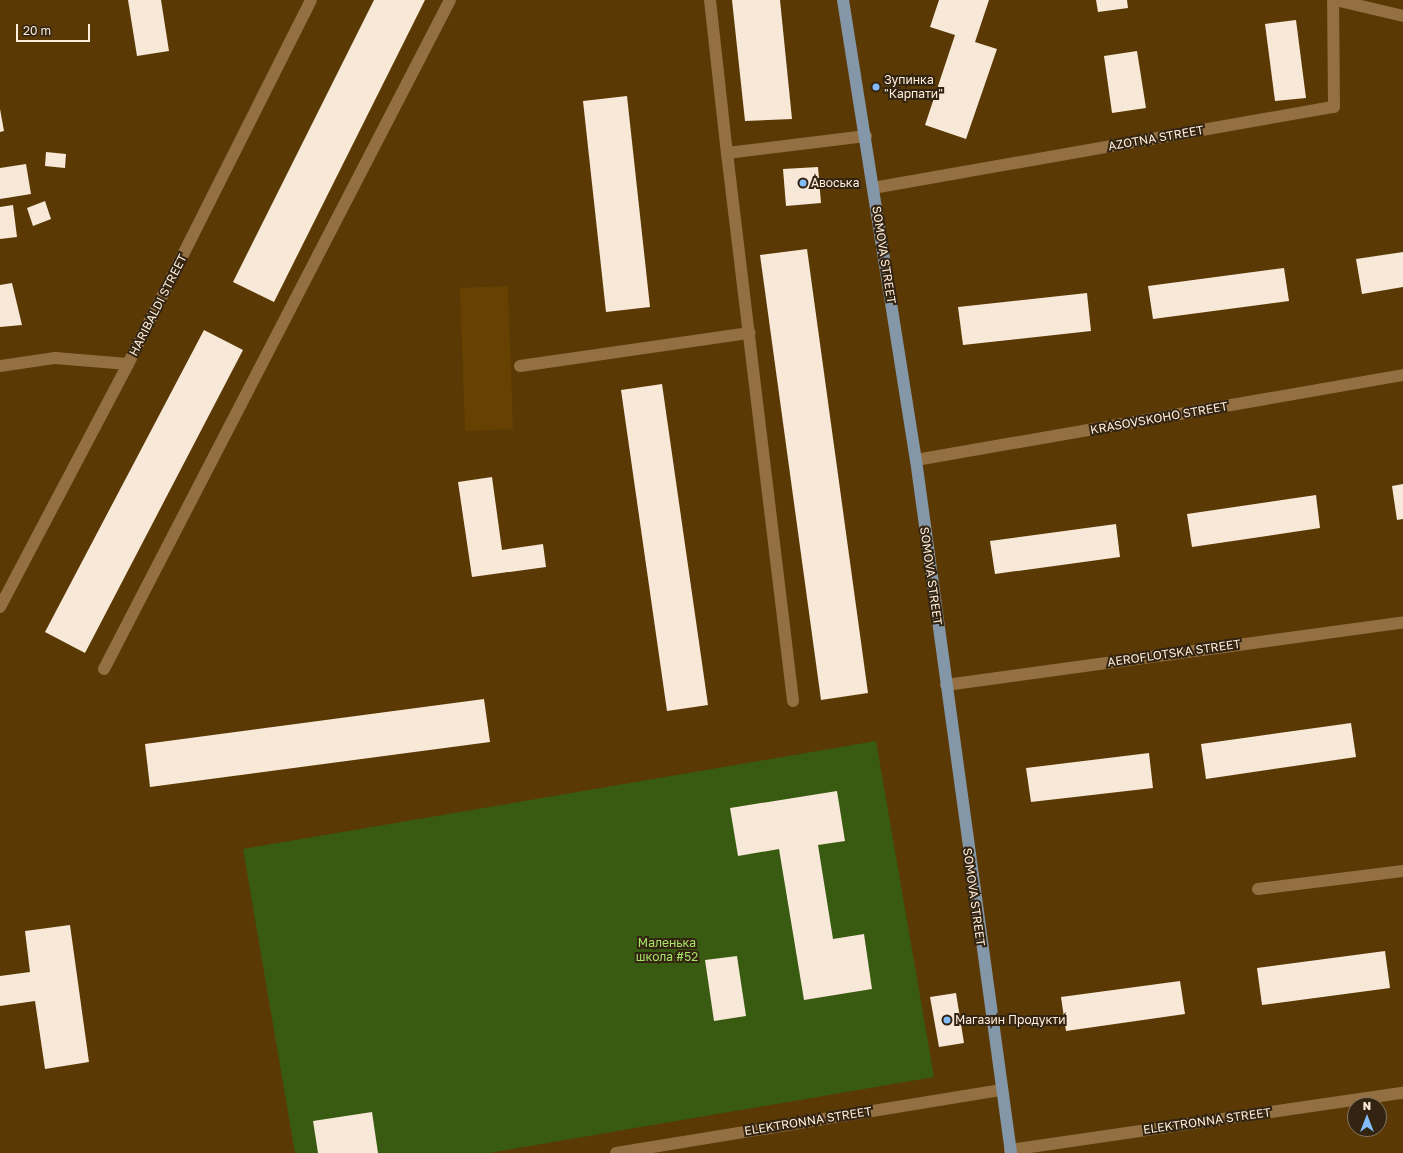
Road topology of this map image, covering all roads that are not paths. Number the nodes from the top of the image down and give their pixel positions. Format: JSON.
{"nodes":[{"id":1,"x":311,"y":0,"type":"edge"},
{"id":2,"x":450,"y":0,"type":"edge"},
{"id":3,"x":710,"y":0,"type":"edge"},
{"id":4,"x":843,"y":0,"type":"edge"},
{"id":5,"x":1334,"y":0,"type":"edge"},
{"id":6,"x":1403,"y":16,"type":"edge"},
{"id":7,"x":866,"y":136,"type":"junction"},
{"id":8,"x":727,"y":153,"type":"junction"},
{"id":9,"x":873,"y":188,"type":"junction"},
{"id":10,"x":750,"y":334,"type":"junction"},
{"id":11,"x":128,"y":364,"type":"junction"},
{"id":12,"x":0,"y":366,"type":"edge"},
{"id":13,"x":520,"y":366,"type":"dead end"},
{"id":14,"x":1403,"y":376,"type":"edge"},
{"id":15,"x":916,"y":460,"type":"junction"},
{"id":16,"x":0,"y":607,"type":"edge"},
{"id":17,"x":1403,"y":622,"type":"edge"},
{"id":18,"x":104,"y":669,"type":"dead end"},
{"id":19,"x":946,"y":685,"type":"junction"},
{"id":20,"x":793,"y":701,"type":"dead end"},
{"id":21,"x":1403,"y":871,"type":"edge"},
{"id":22,"x":1258,"y":889,"type":"dead end"},
{"id":23,"x":1000,"y":1090,"type":"junction"},
{"id":24,"x":1403,"y":1093,"type":"edge"},
{"id":25,"x":1010,"y":1151,"type":"edge"},
{"id":26,"x":616,"y":1153,"type":"edge"}],
"edges":[{"from":1,"to":11,"type":"street","name":"HARIBALDI STREET"},
{"from":2,"to":18,"type":"street"},
{"from":3,"to":8,"type":"street"},
{"from":4,"to":7,"type":"main road","name":"SOMOVA STREET"},
{"from":5,"to":6,"type":"street","name":"AZOTNA STREET"},
{"from":5,"to":9,"type":"street","name":"AZOTNA STREET"},
{"from":7,"to":8,"type":"street"},
{"from":7,"to":9,"type":"main road","name":"SOMOVA STREET"},
{"from":8,"to":10,"type":"street"},
{"from":9,"to":15,"type":"main road","name":"SOMOVA STREET"},
{"from":10,"to":13,"type":"street"},
{"from":10,"to":20,"type":"street"},
{"from":11,"to":12,"type":"street"},
{"from":11,"to":16,"type":"street","name":"HARIBALDI STREET"},
{"from":14,"to":15,"type":"street","name":"KRASOVSKOHO STREET"},
{"from":15,"to":19,"type":"main road","name":"SOMOVA STREET"},
{"from":17,"to":19,"type":"street","name":"AEROFLOTSKA STREET"},
{"from":19,"to":23,"type":"main road","name":"SOMOVA STREET"},
{"from":21,"to":22,"type":"street"},
{"from":23,"to":25,"type":"main road","name":"SOMOVA STREET"},
{"from":23,"to":26,"type":"street","name":"ELEKTRONNA STREET"},
{"from":24,"to":25,"type":"street","name":"ELEKTRONNA STREET"}]}
